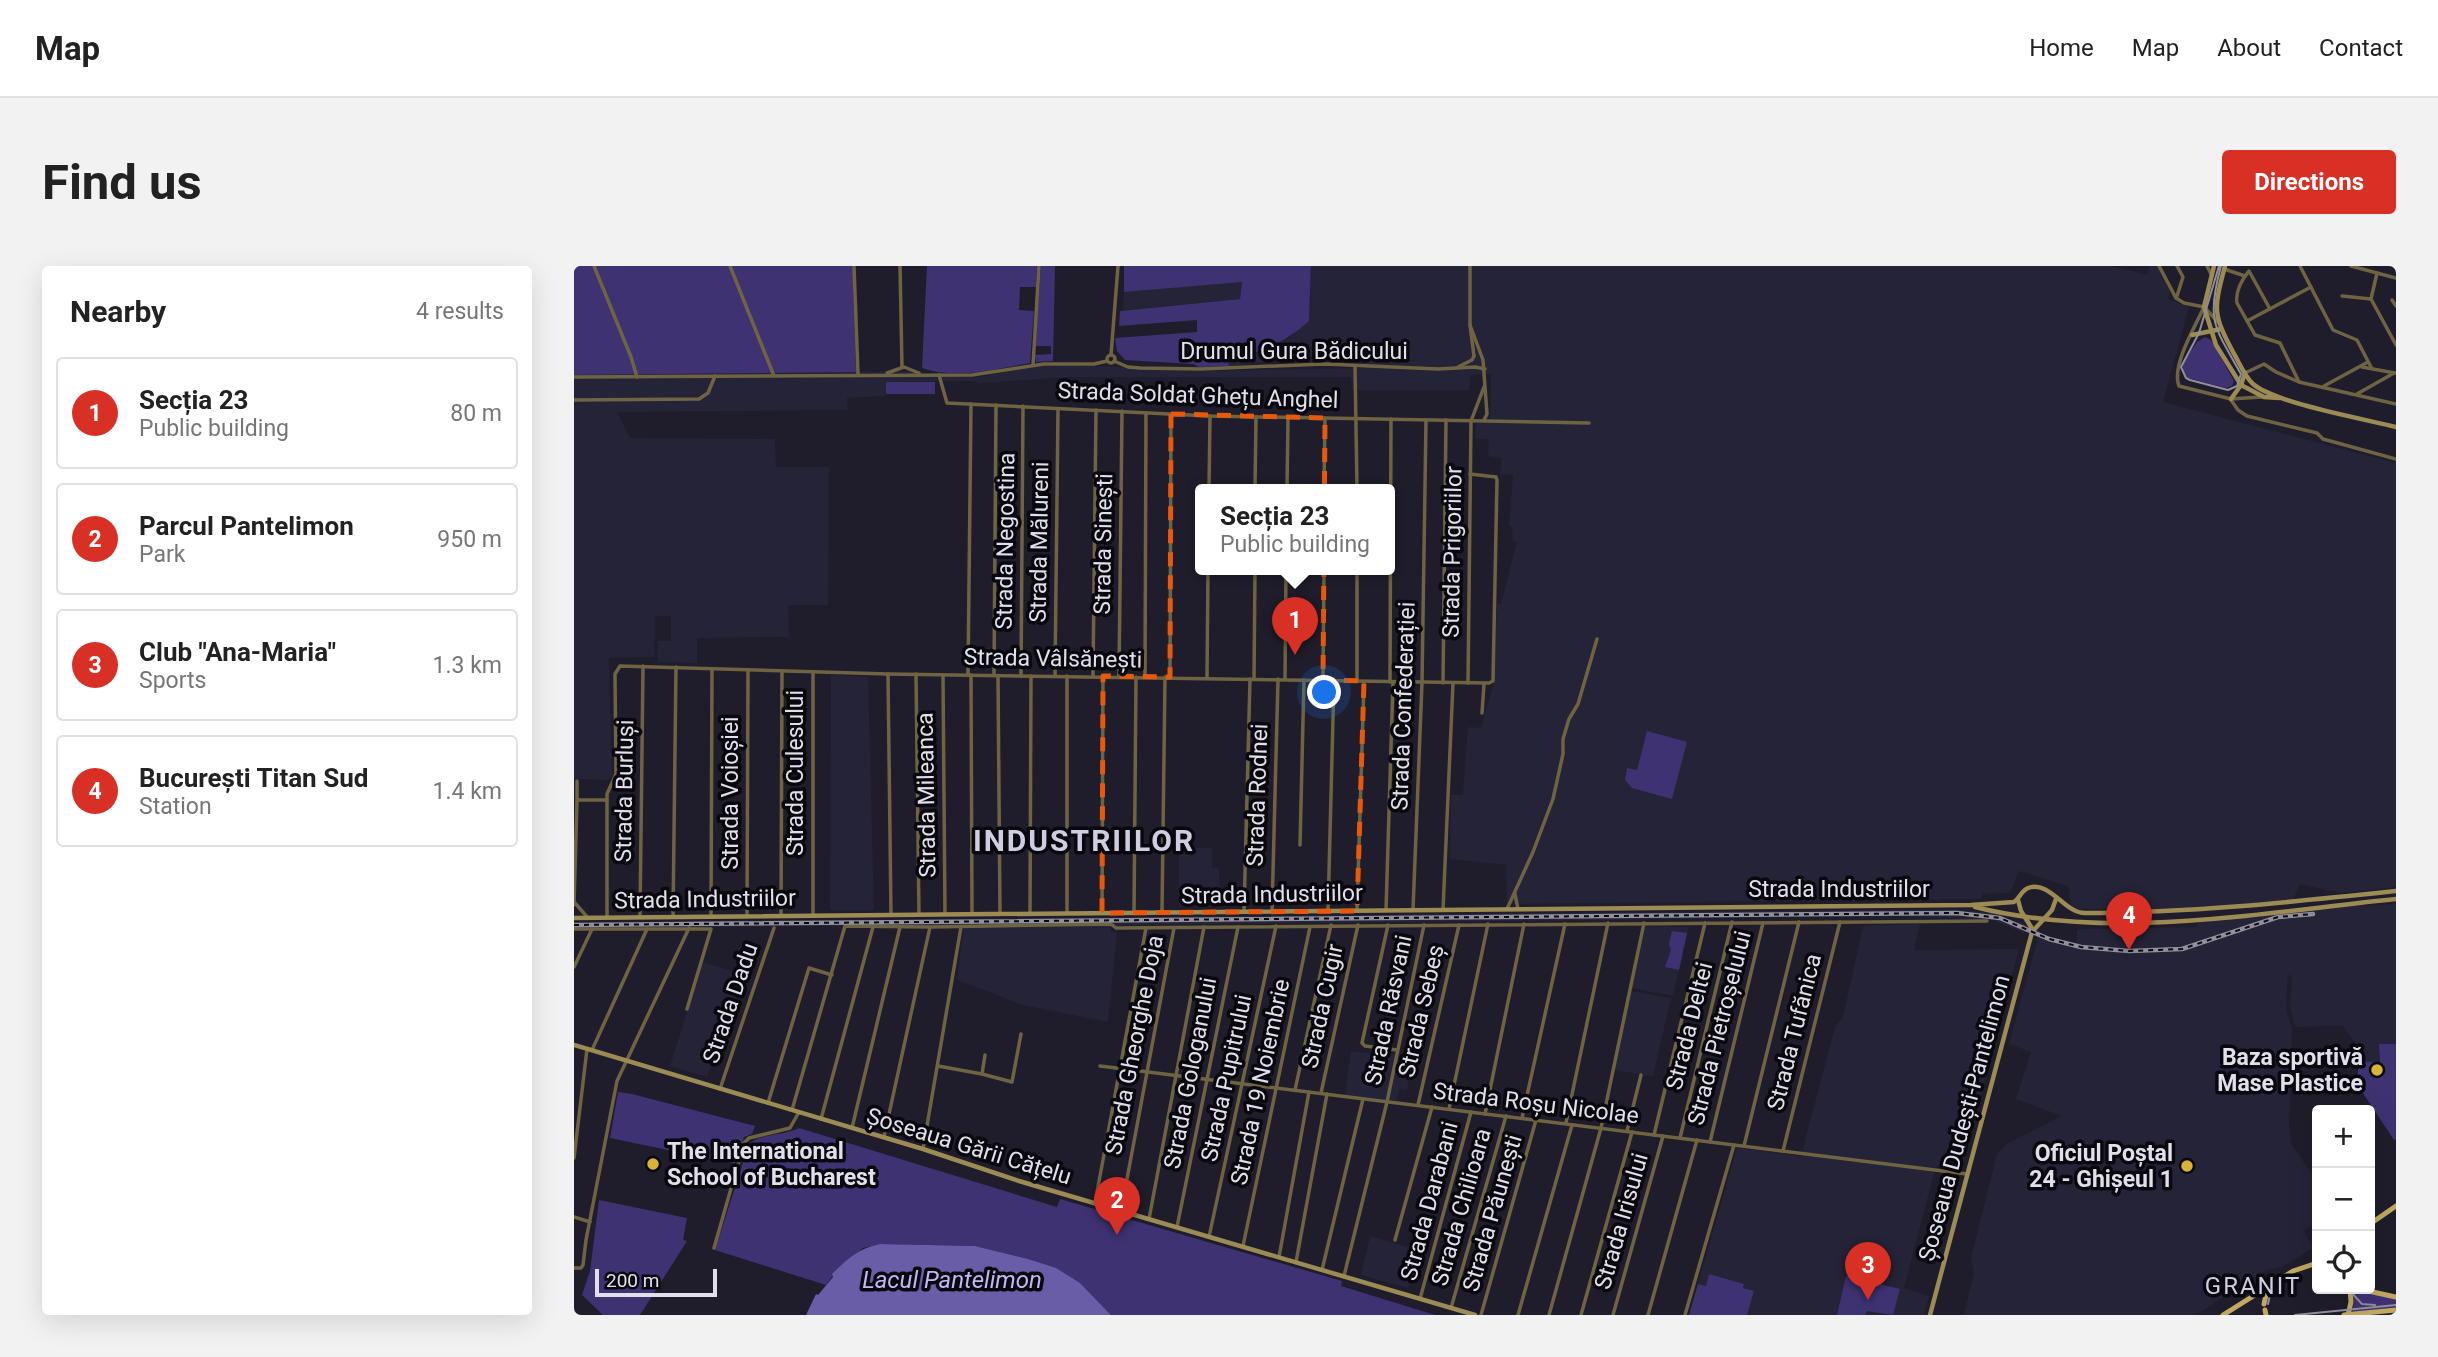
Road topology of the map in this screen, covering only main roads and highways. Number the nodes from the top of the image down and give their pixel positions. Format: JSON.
{"nodes":[{"id":1,"x":2214,"y":266,"type":"edge"},
{"id":2,"x":2225,"y":268,"type":"edge"},
{"id":3,"x":2221,"y":328,"type":"junction"},
{"id":4,"x":2210,"y":331,"type":"junction"},
{"id":5,"x":2192,"y":335,"type":"road end"},
{"id":6,"x":2245,"y":373,"type":"junction"},
{"id":7,"x":2241,"y":385,"type":"junction"},
{"id":8,"x":2281,"y":398,"type":"junction"},
{"id":9,"x":2231,"y":399,"type":"road end"},
{"id":10,"x":2396,"y":427,"type":"edge"},
{"id":11,"x":2396,"y":891,"type":"edge"},
{"id":12,"x":2056,"y":898,"type":"junction"},
{"id":13,"x":2396,"y":899,"type":"edge"},
{"id":14,"x":2018,"y":900,"type":"junction"},
{"id":15,"x":1970,"y":905,"type":"junction"},
{"id":16,"x":2025,"y":916,"type":"junction"},
{"id":17,"x":574,"y":918,"type":"edge"},
{"id":18,"x":2043,"y":920,"type":"junction"},
{"id":19,"x":2033,"y":930,"type":"junction"},
{"id":20,"x":574,"y":1045,"type":"edge"},
{"id":21,"x":2396,"y":1206,"type":"edge"},
{"id":22,"x":2375,"y":1221,"type":"edge"},
{"id":23,"x":2312,"y":1263,"type":"edge"},
{"id":24,"x":2274,"y":1282,"type":"junction"},
{"id":25,"x":2375,"y":1292,"type":"edge"},
{"id":26,"x":2350,"y":1294,"type":"edge"},
{"id":27,"x":2396,"y":1297,"type":"edge"},
{"id":28,"x":2265,"y":1310,"type":"edge"},
{"id":29,"x":2396,"y":1310,"type":"edge"},
{"id":30,"x":1475,"y":1315,"type":"edge"},
{"id":31,"x":1930,"y":1315,"type":"edge"},
{"id":32,"x":2223,"y":1315,"type":"edge"},
{"id":33,"x":2346,"y":1315,"type":"edge"}],
"edges":[{"from":1,"to":4,"type":"main road"},
{"from":2,"to":3,"type":"main road"},
{"from":3,"to":4,"type":"main road"},
{"from":3,"to":6,"type":"main road"},
{"from":4,"to":5,"type":"main road"},
{"from":4,"to":7,"type":"main road"},
{"from":6,"to":7,"type":"main road"},
{"from":6,"to":8,"type":"main road"},
{"from":7,"to":8,"type":"main road"},
{"from":7,"to":9,"type":"main road"},
{"from":8,"to":10,"type":"main road"},
{"from":11,"to":12,"type":"main road"},
{"from":12,"to":14,"type":"main road","name":"Strada Industriilor"},
{"from":12,"to":18,"type":"main road","name":"Șoseaua Dudești-Pantelimon"},
{"from":13,"to":18,"type":"main road","name":"Strada Industriilor"},
{"from":14,"to":15,"type":"main road","name":"Strada Industriilor"},
{"from":14,"to":16,"type":"main road"},
{"from":15,"to":16,"type":"main road","name":"Strada Industriilor"},
{"from":15,"to":17,"type":"main road","name":"Strada Industriilor"},
{"from":16,"to":18,"type":"main road","name":"Strada Industriilor"},
{"from":16,"to":19,"type":"main road"},
{"from":18,"to":19,"type":"main road","name":"Șoseaua Dudești-Pantelimon"},
{"from":19,"to":31,"type":"main road","name":"Șoseaua Dudești-Pantelimon"},
{"from":20,"to":30,"type":"main road","name":"Șoseaua Gării Cățelu"},
{"from":21,"to":22,"type":"main road"},
{"from":23,"to":24,"type":"main road"},
{"from":24,"to":28,"type":"main road"},
{"from":24,"to":32,"type":"main road"},
{"from":25,"to":27,"type":"main road"},
{"from":26,"to":33,"type":"main road"},
{"from":29,"to":33,"type":"main road"}]}
